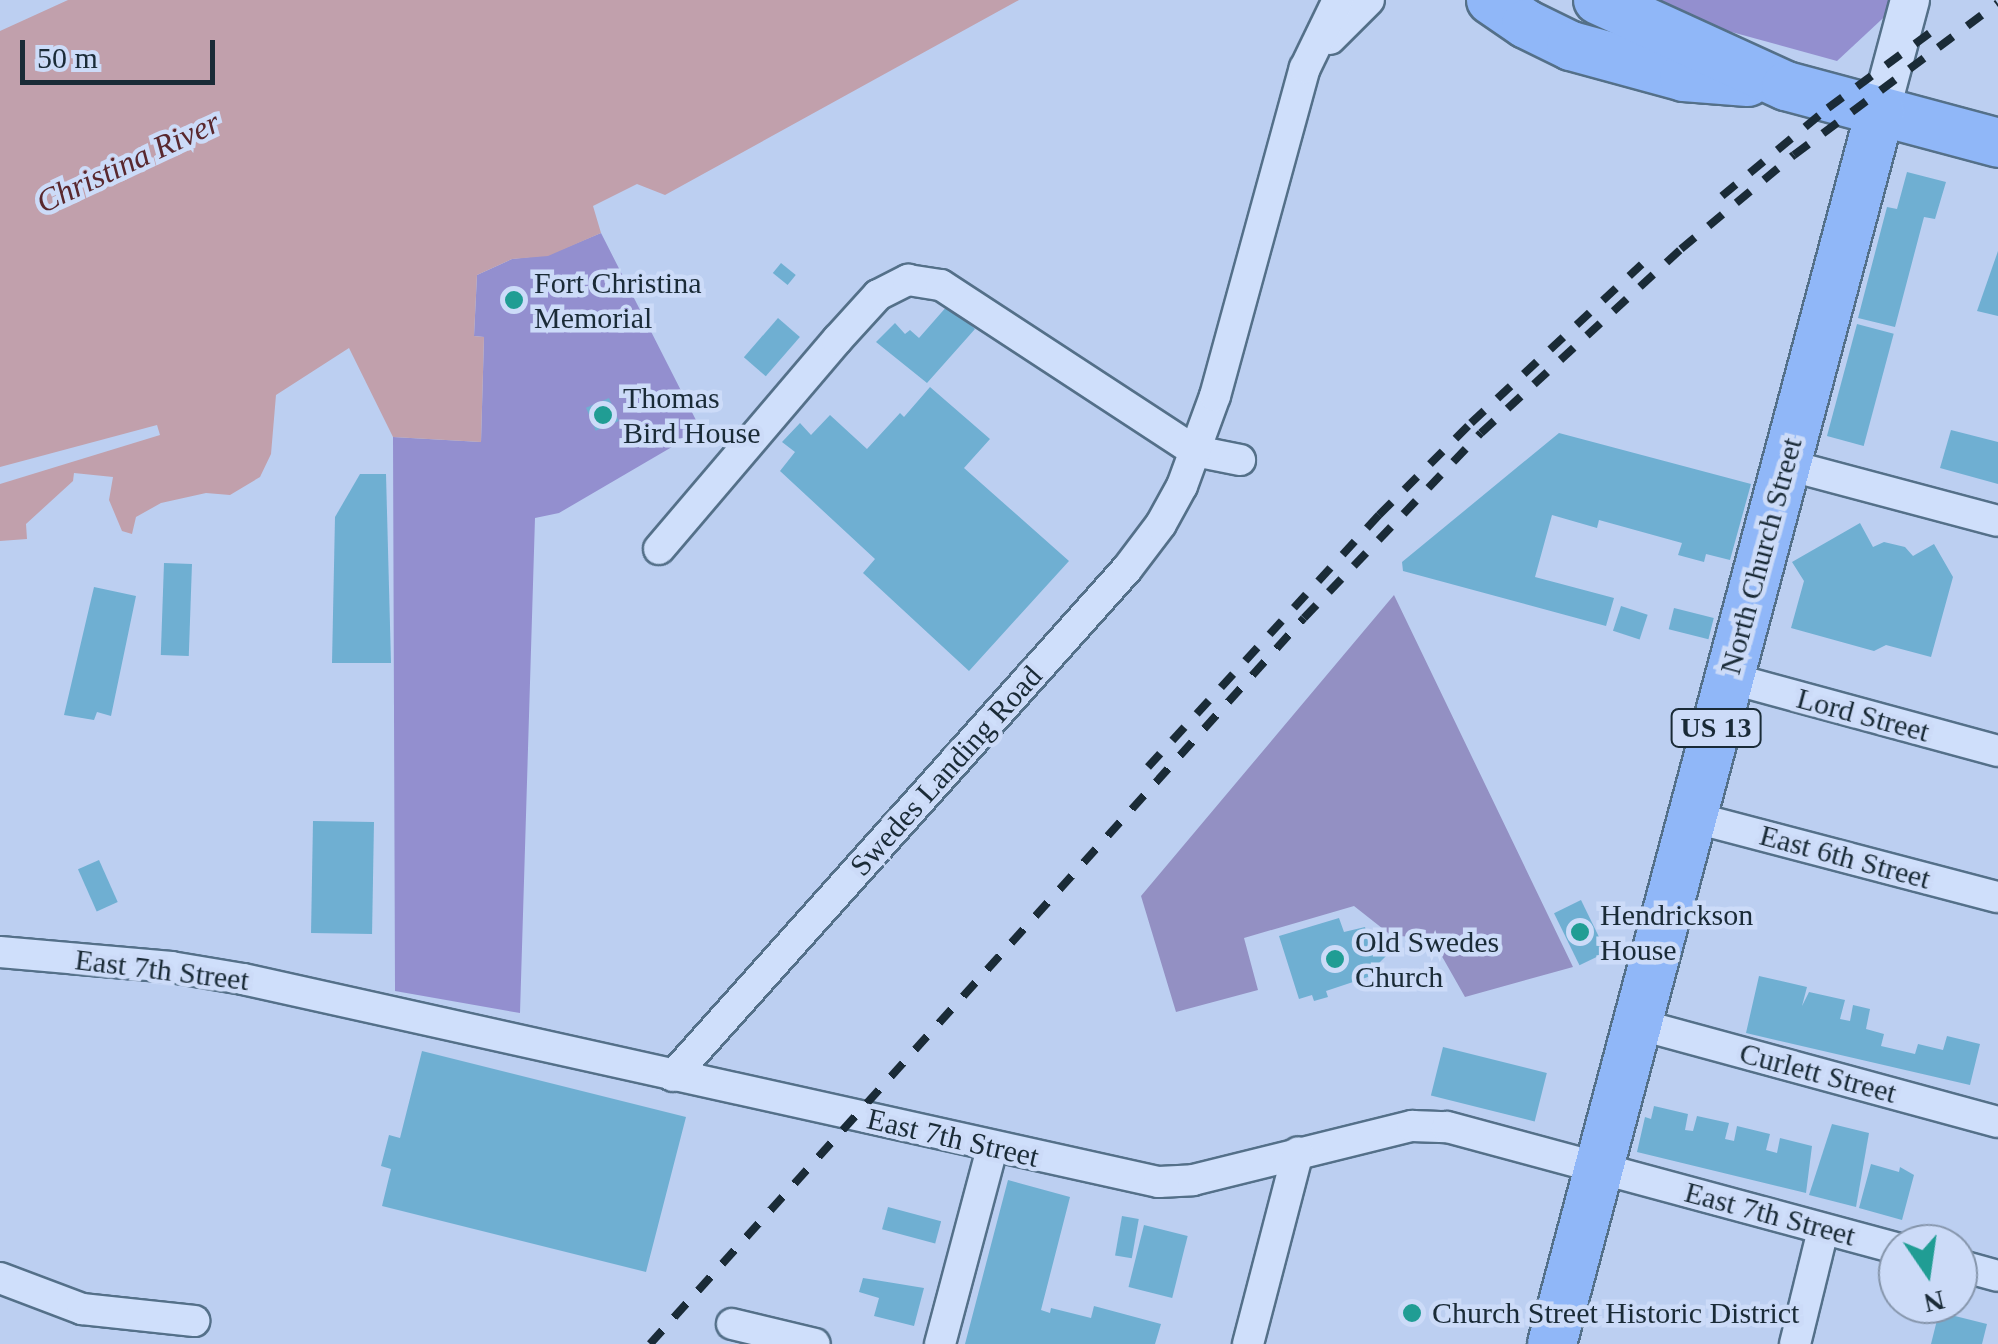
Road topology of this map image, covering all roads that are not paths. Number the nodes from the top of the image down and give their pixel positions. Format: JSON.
{"nodes":[{"id":1,"x":1338,"y":0,"type":"edge"},
{"id":2,"x":1369,"y":0,"type":"edge"},
{"id":3,"x":1492,"y":0,"type":"edge"},
{"id":4,"x":1598,"y":0,"type":"edge"},
{"id":5,"x":1910,"y":0,"type":"edge"},
{"id":6,"x":1305,"y":68,"type":"junction"},
{"id":7,"x":1786,"y":86,"type":"junction"},
{"id":8,"x":1880,"y":112,"type":"junction"},
{"id":9,"x":1998,"y":143,"type":"edge"},
{"id":10,"x":1195,"y":450,"type":"junction"},
{"id":11,"x":1240,"y":460,"type":"dead end"},
{"id":12,"x":1784,"y":464,"type":"junction"},
{"id":13,"x":1998,"y":521,"type":"edge"},
{"id":14,"x":659,"y":549,"type":"dead end"},
{"id":15,"x":1729,"y":678,"type":"junction"},
{"id":16,"x":1998,"y":750,"type":"edge"},
{"id":17,"x":1692,"y":817,"type":"junction"},
{"id":18,"x":1998,"y":897,"type":"edge"},
{"id":19,"x":0,"y":952,"type":"edge"},
{"id":20,"x":1637,"y":1024,"type":"junction"},
{"id":21,"x":674,"y":1076,"type":"junction"},
{"id":22,"x":1998,"y":1122,"type":"edge"},
{"id":23,"x":992,"y":1148,"type":"junction"},
{"id":24,"x":1298,"y":1152,"type":"junction"},
{"id":25,"x":1599,"y":1167,"type":"junction"},
{"id":26,"x":1823,"y":1230,"type":"junction"},
{"id":27,"x":1878,"y":1245,"type":"edge"},
{"id":28,"x":0,"y":1278,"type":"edge"},
{"id":29,"x":194,"y":1321,"type":"dead end"},
{"id":30,"x":732,"y":1324,"type":"dead end"},
{"id":31,"x":814,"y":1344,"type":"edge"},
{"id":32,"x":940,"y":1344,"type":"edge"},
{"id":33,"x":1248,"y":1344,"type":"edge"},
{"id":34,"x":1552,"y":1344,"type":"edge"},
{"id":35,"x":1794,"y":1344,"type":"edge"}],
"edges":[{"from":1,"to":6,"type":"street","name":"Swedes Landing Road"},
{"from":2,"to":6,"type":"street","name":"Swedes Landing Road"},
{"from":3,"to":7,"type":"main road"},
{"from":4,"to":7,"type":"main road"},
{"from":5,"to":8,"type":"street","name":"North Church Street"},
{"from":6,"to":10,"type":"street","name":"Swedes Landing Road"},
{"from":7,"to":8,"type":"main road"},
{"from":8,"to":9,"type":"main road"},
{"from":8,"to":12,"type":"main road","name":"North Church Street","number":"US 13"},
{"from":10,"to":11,"type":"street"},
{"from":10,"to":14,"type":"street"},
{"from":10,"to":21,"type":"street","name":"Swedes Landing Road"},
{"from":12,"to":13,"type":"street"},
{"from":12,"to":15,"type":"main road","name":"North Church Street","number":"US 13"},
{"from":15,"to":16,"type":"street","name":"Lord Street"},
{"from":15,"to":17,"type":"main road","name":"North Church Street","number":"US 13"},
{"from":17,"to":18,"type":"street","name":"East 6th Street"},
{"from":17,"to":20,"type":"main road","name":"North Church Street","number":"US 13"},
{"from":19,"to":21,"type":"street","name":"East 7th Street"},
{"from":20,"to":22,"type":"street","name":"Curlett Street"},
{"from":20,"to":25,"type":"main road","name":"North Church Street","number":"US 13"},
{"from":21,"to":23,"type":"street","name":"East 7th Street"},
{"from":23,"to":24,"type":"street","name":"East 7th Street"},
{"from":23,"to":32,"type":"street"},
{"from":24,"to":25,"type":"street","name":"East 7th Street"},
{"from":24,"to":33,"type":"street"},
{"from":25,"to":26,"type":"street","name":"East 7th Street"},
{"from":25,"to":34,"type":"main road","name":"North Church Street","number":"US 13"},
{"from":26,"to":27,"type":"street","name":"East 7th Street"},
{"from":26,"to":35,"type":"street"},
{"from":28,"to":29,"type":"street"},
{"from":30,"to":31,"type":"street"}]}
